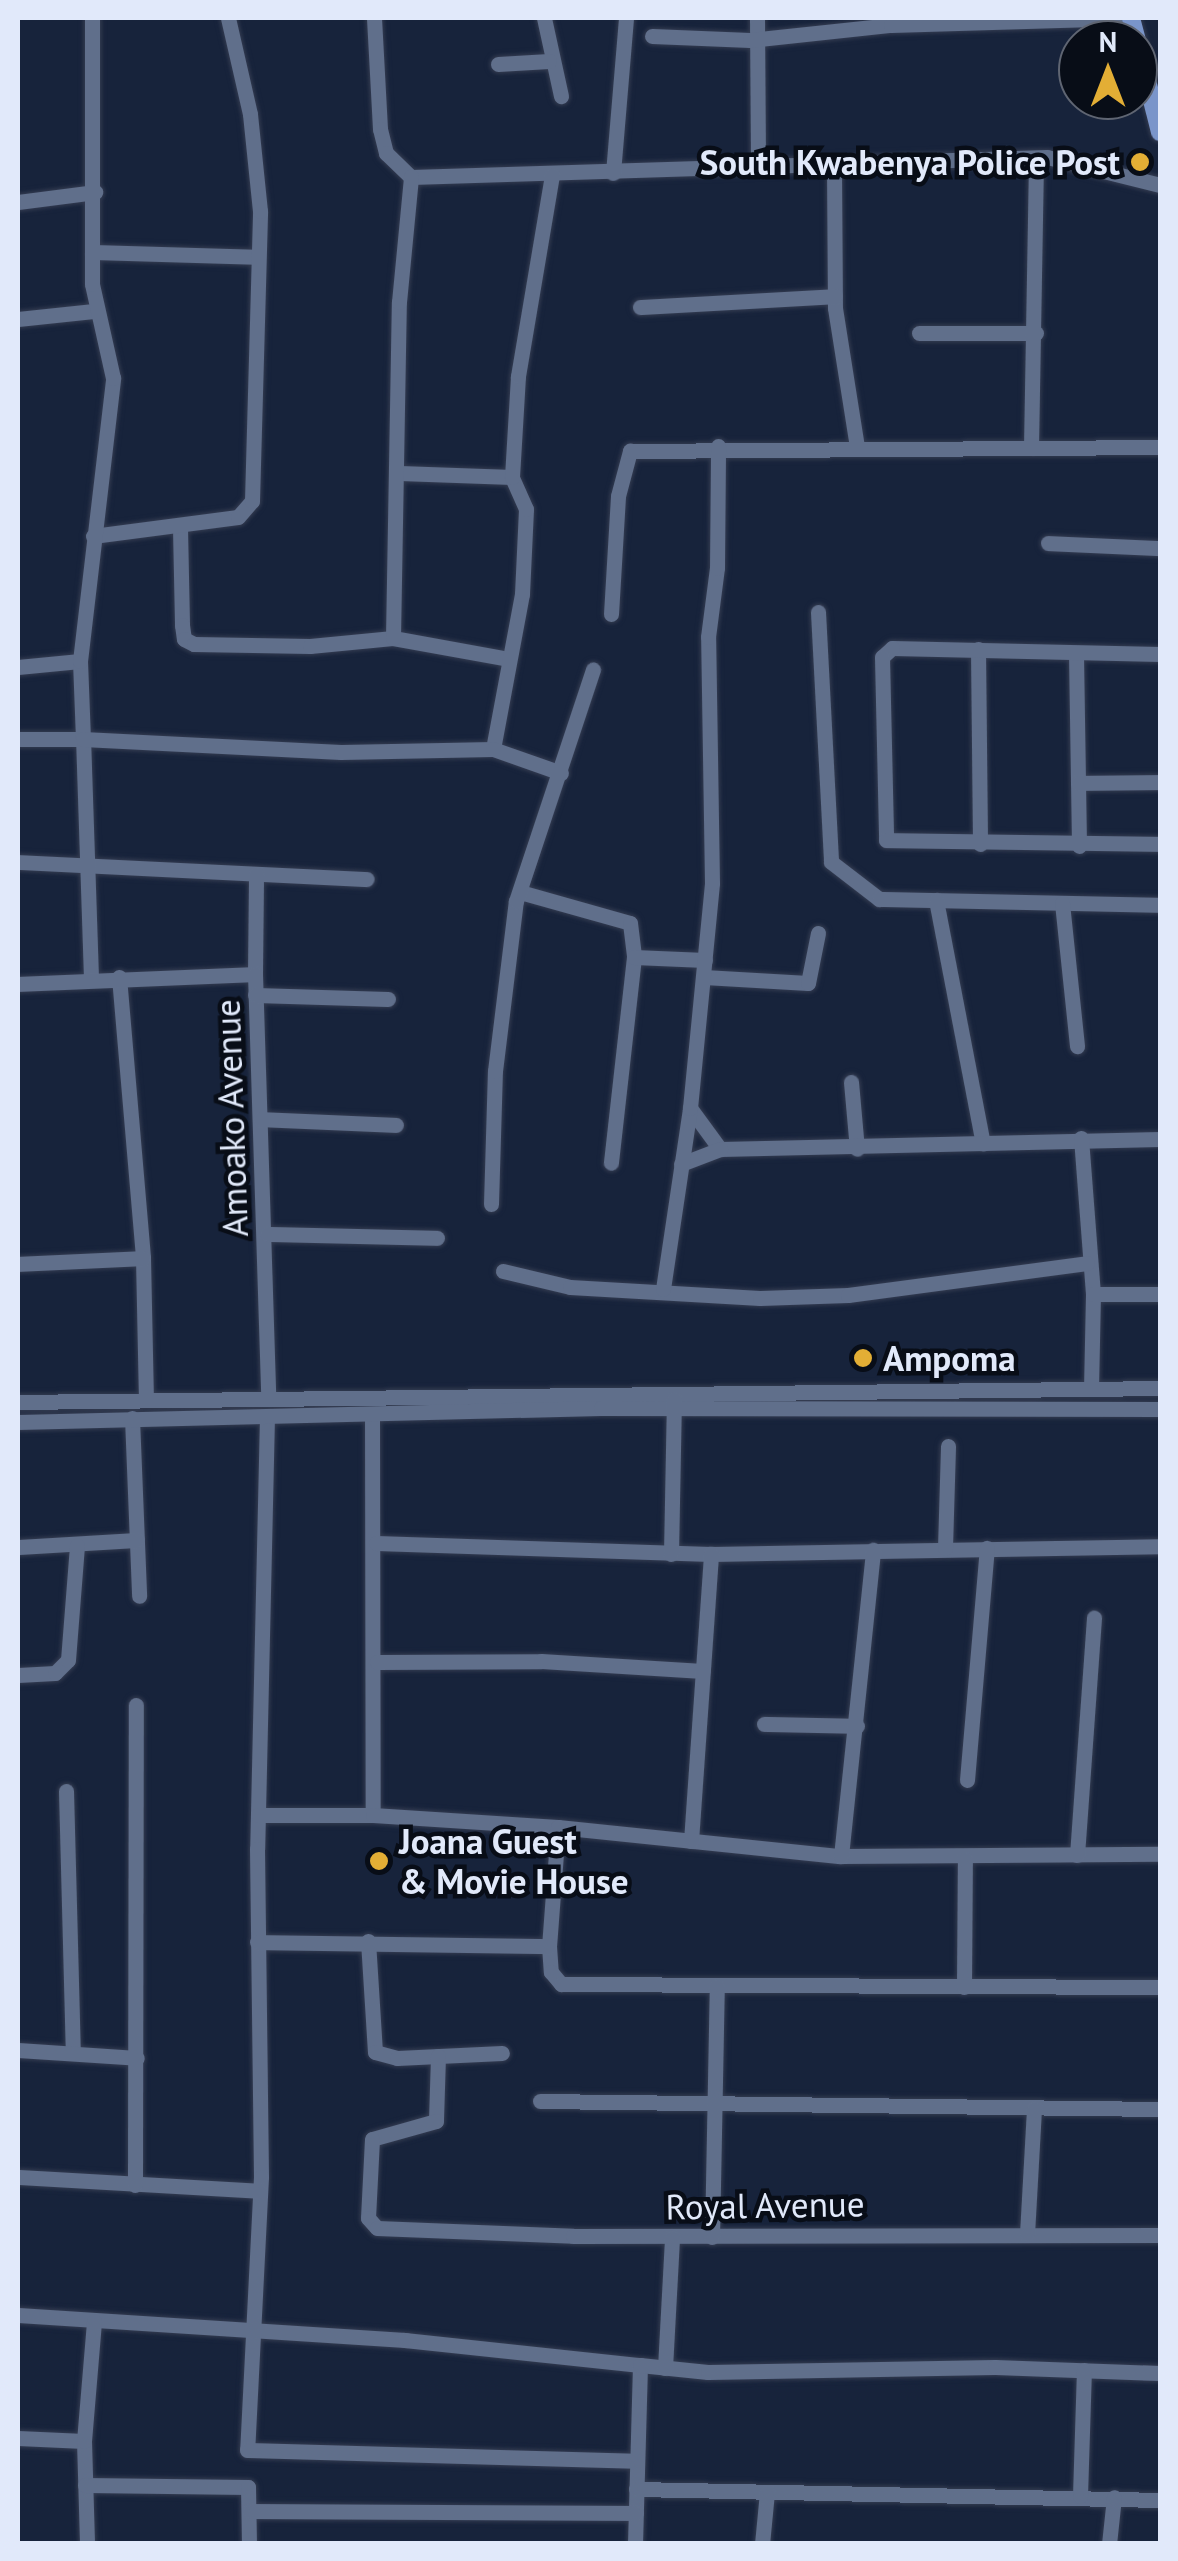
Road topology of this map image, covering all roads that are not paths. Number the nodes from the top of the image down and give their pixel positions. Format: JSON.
{"nodes":[{"id":1,"x":92,"y":18,"type":"edge"},
{"id":2,"x":228,"y":18,"type":"edge"},
{"id":3,"x":374,"y":18,"type":"edge"},
{"id":4,"x":544,"y":18,"type":"edge"},
{"id":5,"x":626,"y":18,"type":"edge"},
{"id":6,"x":757,"y":18,"type":"edge"},
{"id":7,"x":1130,"y":18,"type":"edge"},
{"id":8,"x":652,"y":36,"type":"dead end"},
{"id":9,"x":758,"y":39,"type":"junction"},
{"id":10,"x":549,"y":60,"type":"junction"},
{"id":11,"x":498,"y":64,"type":"dead end"},
{"id":12,"x":561,"y":96,"type":"dead end"},
{"id":13,"x":1036,"y":158,"type":"junction"},
{"id":14,"x":758,"y":166,"type":"junction"},
{"id":15,"x":834,"y":166,"type":"junction"},
{"id":16,"x":614,"y":173,"type":"junction"},
{"id":17,"x":552,"y":175,"type":"junction"},
{"id":18,"x":411,"y":177,"type":"junction"},
{"id":19,"x":1160,"y":184,"type":"edge"},
{"id":20,"x":95,"y":192,"type":"junction"},
{"id":21,"x":18,"y":202,"type":"edge"},
{"id":22,"x":92,"y":252,"type":"junction"},
{"id":23,"x":256,"y":257,"type":"junction"},
{"id":24,"x":835,"y":296,"type":"junction"},
{"id":25,"x":640,"y":307,"type":"dead end"},
{"id":26,"x":94,"y":311,"type":"junction"},
{"id":27,"x":18,"y":319,"type":"edge"},
{"id":28,"x":919,"y":333,"type":"dead end"},
{"id":29,"x":1036,"y":333,"type":"junction"},
{"id":30,"x":718,"y":446,"type":"junction"},
{"id":31,"x":1160,"y":446,"type":"edge"},
{"id":32,"x":858,"y":447,"type":"junction"},
{"id":33,"x":1031,"y":448,"type":"junction"},
{"id":34,"x":400,"y":473,"type":"junction"},
{"id":35,"x":512,"y":477,"type":"junction"},
{"id":36,"x":180,"y":528,"type":"junction"},
{"id":37,"x":93,"y":536,"type":"junction"},
{"id":38,"x":1048,"y":543,"type":"dead end"},
{"id":39,"x":1160,"y":548,"type":"edge"},
{"id":40,"x":818,"y":612,"type":"dead end"},
{"id":41,"x":611,"y":614,"type":"dead end"},
{"id":42,"x":393,"y":638,"type":"junction"},
{"id":43,"x":978,"y":649,"type":"junction"},
{"id":44,"x":1076,"y":654,"type":"junction"},
{"id":45,"x":1160,"y":654,"type":"edge"},
{"id":46,"x":508,"y":659,"type":"junction"},
{"id":47,"x":80,"y":661,"type":"junction"},
{"id":48,"x":18,"y":667,"type":"edge"},
{"id":49,"x":594,"y":669,"type":"dead end"},
{"id":50,"x":18,"y":739,"type":"edge"},
{"id":51,"x":82,"y":739,"type":"junction"},
{"id":52,"x":493,"y":749,"type":"junction"},
{"id":53,"x":560,"y":773,"type":"junction"},
{"id":54,"x":1160,"y":782,"type":"edge"},
{"id":55,"x":1078,"y":783,"type":"junction"},
{"id":56,"x":980,"y":844,"type":"junction"},
{"id":57,"x":1160,"y":844,"type":"edge"},
{"id":58,"x":1078,"y":846,"type":"junction"},
{"id":59,"x":18,"y":862,"type":"edge"},
{"id":60,"x":85,"y":863,"type":"junction"},
{"id":61,"x":256,"y":874,"type":"junction"},
{"id":62,"x":367,"y":879,"type":"dead end"},
{"id":63,"x":520,"y":892,"type":"junction"},
{"id":64,"x":936,"y":900,"type":"junction"},
{"id":65,"x":1062,"y":903,"type":"junction"},
{"id":66,"x":1160,"y":905,"type":"edge"},
{"id":67,"x":818,"y":933,"type":"dead end"},
{"id":68,"x":634,"y":957,"type":"junction"},
{"id":69,"x":705,"y":960,"type":"junction"},
{"id":70,"x":255,"y":974,"type":"junction"},
{"id":71,"x":119,"y":977,"type":"junction"},
{"id":72,"x":91,"y":978,"type":"junction"},
{"id":73,"x":704,"y":978,"type":"junction"},
{"id":74,"x":18,"y":984,"type":"edge"},
{"id":75,"x":255,"y":996,"type":"junction"},
{"id":76,"x":388,"y":999,"type":"dead end"},
{"id":77,"x":1077,"y":1046,"type":"dead end"},
{"id":78,"x":851,"y":1082,"type":"dead end"},
{"id":79,"x":690,"y":1108,"type":"junction"},
{"id":80,"x":260,"y":1119,"type":"junction"},
{"id":81,"x":396,"y":1125,"type":"dead end"},
{"id":82,"x":1080,"y":1138,"type":"junction"},
{"id":83,"x":1160,"y":1139,"type":"edge"},
{"id":84,"x":983,"y":1143,"type":"junction"},
{"id":85,"x":720,"y":1149,"type":"junction"},
{"id":86,"x":857,"y":1149,"type":"junction"},
{"id":87,"x":612,"y":1163,"type":"dead end"},
{"id":88,"x":681,"y":1164,"type":"junction"},
{"id":89,"x":490,"y":1204,"type":"dead end"},
{"id":90,"x":266,"y":1234,"type":"junction"},
{"id":91,"x":437,"y":1238,"type":"dead end"},
{"id":92,"x":143,"y":1258,"type":"junction"},
{"id":93,"x":1087,"y":1262,"type":"junction"},
{"id":94,"x":18,"y":1264,"type":"edge"},
{"id":95,"x":503,"y":1272,"type":"dead end"},
{"id":96,"x":662,"y":1289,"type":"junction"},
{"id":97,"x":1093,"y":1294,"type":"junction"},
{"id":98,"x":1160,"y":1294,"type":"edge"},
{"id":99,"x":1091,"y":1388,"type":"junction"},
{"id":100,"x":1160,"y":1388,"type":"edge"},
{"id":101,"x":674,"y":1390,"type":"junction"},
{"id":102,"x":268,"y":1396,"type":"junction"},
{"id":103,"x":146,"y":1397,"type":"junction"},
{"id":104,"x":18,"y":1402,"type":"edge"},
{"id":105,"x":674,"y":1408,"type":"junction"},
{"id":106,"x":1160,"y":1408,"type":"edge"},
{"id":107,"x":372,"y":1415,"type":"junction"},
{"id":108,"x":267,"y":1416,"type":"junction"},
{"id":109,"x":132,"y":1418,"type":"junction"},
{"id":110,"x":18,"y":1422,"type":"edge"},
{"id":111,"x":948,"y":1446,"type":"dead end"},
{"id":112,"x":137,"y":1540,"type":"junction"},
{"id":113,"x":376,"y":1543,"type":"junction"},
{"id":114,"x":77,"y":1545,"type":"junction"},
{"id":115,"x":1160,"y":1546,"type":"edge"},
{"id":116,"x":18,"y":1547,"type":"edge"},
{"id":117,"x":945,"y":1548,"type":"junction"},
{"id":118,"x":987,"y":1548,"type":"junction"},
{"id":119,"x":873,"y":1550,"type":"junction"},
{"id":120,"x":670,"y":1554,"type":"junction"},
{"id":121,"x":712,"y":1554,"type":"junction"},
{"id":122,"x":139,"y":1596,"type":"dead end"},
{"id":123,"x":1094,"y":1618,"type":"dead end"},
{"id":124,"x":376,"y":1662,"type":"junction"},
{"id":125,"x":703,"y":1671,"type":"junction"},
{"id":126,"x":18,"y":1675,"type":"edge"},
{"id":127,"x":136,"y":1705,"type":"dead end"},
{"id":128,"x":764,"y":1724,"type":"dead end"},
{"id":129,"x":857,"y":1726,"type":"junction"},
{"id":130,"x":967,"y":1780,"type":"dead end"},
{"id":131,"x":66,"y":1792,"type":"dead end"},
{"id":132,"x":258,"y":1815,"type":"junction"},
{"id":133,"x":373,"y":1815,"type":"junction"},
{"id":134,"x":558,"y":1827,"type":"junction"},
{"id":135,"x":691,"y":1841,"type":"junction"},
{"id":136,"x":1160,"y":1854,"type":"edge"},
{"id":137,"x":1078,"y":1855,"type":"junction"},
{"id":138,"x":841,"y":1856,"type":"junction"},
{"id":139,"x":964,"y":1858,"type":"junction"},
{"id":140,"x":368,"y":1940,"type":"junction"},
{"id":141,"x":257,"y":1942,"type":"junction"},
{"id":142,"x":549,"y":1946,"type":"junction"},
{"id":143,"x":717,"y":1986,"type":"junction"},
{"id":144,"x":964,"y":1987,"type":"junction"},
{"id":145,"x":1160,"y":1987,"type":"edge"},
{"id":146,"x":18,"y":2050,"type":"edge"},
{"id":147,"x":73,"y":2052,"type":"junction"},
{"id":148,"x":502,"y":2052,"type":"dead end"},
{"id":149,"x":438,"y":2056,"type":"junction"},
{"id":150,"x":137,"y":2058,"type":"junction"},
{"id":151,"x":540,"y":2101,"type":"dead end"},
{"id":152,"x":716,"y":2107,"type":"junction"},
{"id":153,"x":1034,"y":2108,"type":"junction"},
{"id":154,"x":1160,"y":2109,"type":"edge"},
{"id":155,"x":18,"y":2177,"type":"edge"},
{"id":156,"x":136,"y":2185,"type":"junction"},
{"id":157,"x":260,"y":2192,"type":"junction"},
{"id":158,"x":1027,"y":2234,"type":"junction"},
{"id":159,"x":1160,"y":2235,"type":"edge"},
{"id":160,"x":672,"y":2237,"type":"junction"},
{"id":161,"x":712,"y":2237,"type":"junction"},
{"id":162,"x":18,"y":2316,"type":"edge"},
{"id":163,"x":94,"y":2321,"type":"junction"},
{"id":164,"x":252,"y":2330,"type":"junction"},
{"id":165,"x":640,"y":2365,"type":"junction"},
{"id":166,"x":665,"y":2368,"type":"junction"},
{"id":167,"x":1084,"y":2370,"type":"junction"},
{"id":168,"x":1160,"y":2373,"type":"edge"},
{"id":169,"x":18,"y":2438,"type":"edge"},
{"id":170,"x":84,"y":2441,"type":"junction"},
{"id":171,"x":636,"y":2462,"type":"junction"},
{"id":172,"x":86,"y":2485,"type":"junction"},
{"id":173,"x":636,"y":2489,"type":"junction"},
{"id":174,"x":767,"y":2492,"type":"junction"},
{"id":175,"x":1080,"y":2496,"type":"junction"},
{"id":176,"x":1114,"y":2497,"type":"junction"},
{"id":177,"x":1160,"y":2500,"type":"edge"},
{"id":178,"x":250,"y":2512,"type":"junction"},
{"id":179,"x":636,"y":2513,"type":"junction"},
{"id":180,"x":88,"y":2544,"type":"edge"},
{"id":181,"x":249,"y":2544,"type":"edge"},
{"id":182,"x":635,"y":2544,"type":"edge"},
{"id":183,"x":762,"y":2544,"type":"edge"},
{"id":184,"x":1110,"y":2544,"type":"edge"}],
"edges":[{"from":1,"to":20,"type":"street"},
{"from":2,"to":23,"type":"street"},
{"from":3,"to":18,"type":"street"},
{"from":4,"to":10,"type":"street"},
{"from":5,"to":16,"type":"street"},
{"from":6,"to":9,"type":"street"},
{"from":7,"to":9,"type":"street"},
{"from":8,"to":9,"type":"street"},
{"from":9,"to":14,"type":"street"},
{"from":10,"to":11,"type":"street"},
{"from":10,"to":12,"type":"street"},
{"from":13,"to":15,"type":"street"},
{"from":13,"to":19,"type":"street"},
{"from":13,"to":29,"type":"street"},
{"from":14,"to":15,"type":"street"},
{"from":14,"to":16,"type":"street"},
{"from":15,"to":24,"type":"street"},
{"from":16,"to":17,"type":"street"},
{"from":17,"to":18,"type":"street"},
{"from":17,"to":35,"type":"street"},
{"from":18,"to":34,"type":"street"},
{"from":20,"to":21,"type":"street"},
{"from":20,"to":22,"type":"street"},
{"from":22,"to":23,"type":"street"},
{"from":22,"to":26,"type":"street"},
{"from":23,"to":36,"type":"street"},
{"from":24,"to":25,"type":"street"},
{"from":24,"to":32,"type":"street"},
{"from":26,"to":27,"type":"street"},
{"from":26,"to":37,"type":"street"},
{"from":28,"to":29,"type":"street"},
{"from":29,"to":33,"type":"street"},
{"from":30,"to":32,"type":"street"},
{"from":30,"to":41,"type":"street"},
{"from":30,"to":69,"type":"street"},
{"from":31,"to":33,"type":"street"},
{"from":32,"to":33,"type":"street"},
{"from":34,"to":35,"type":"street"},
{"from":34,"to":42,"type":"street"},
{"from":35,"to":46,"type":"street"},
{"from":36,"to":37,"type":"street"},
{"from":36,"to":42,"type":"street"},
{"from":37,"to":47,"type":"street"},
{"from":38,"to":39,"type":"street"},
{"from":40,"to":64,"type":"street"},
{"from":42,"to":46,"type":"street"},
{"from":43,"to":44,"type":"street"},
{"from":43,"to":56,"type":"street"},
{"from":43,"to":56,"type":"street"},
{"from":44,"to":45,"type":"street"},
{"from":44,"to":55,"type":"street"},
{"from":46,"to":52,"type":"street"},
{"from":47,"to":48,"type":"street"},
{"from":47,"to":51,"type":"street"},
{"from":49,"to":53,"type":"street"},
{"from":50,"to":51,"type":"street"},
{"from":51,"to":52,"type":"street"},
{"from":51,"to":60,"type":"street"},
{"from":52,"to":53,"type":"street"},
{"from":53,"to":63,"type":"street"},
{"from":54,"to":55,"type":"street"},
{"from":55,"to":58,"type":"street"},
{"from":56,"to":58,"type":"street"},
{"from":57,"to":58,"type":"street"},
{"from":59,"to":60,"type":"street"},
{"from":60,"to":61,"type":"street"},
{"from":60,"to":72,"type":"street"},
{"from":61,"to":62,"type":"street"},
{"from":61,"to":70,"type":"street"},
{"from":63,"to":68,"type":"street"},
{"from":63,"to":89,"type":"street"},
{"from":64,"to":65,"type":"street"},
{"from":64,"to":84,"type":"street"},
{"from":65,"to":66,"type":"street"},
{"from":65,"to":77,"type":"street"},
{"from":67,"to":73,"type":"street"},
{"from":68,"to":69,"type":"street"},
{"from":68,"to":87,"type":"street"},
{"from":69,"to":73,"type":"street"},
{"from":70,"to":71,"type":"street","name":"Amoako Avenue"},
{"from":70,"to":75,"type":"street","name":"Amoako Avenue"},
{"from":71,"to":72,"type":"street","name":"Amoako Avenue"},
{"from":71,"to":92,"type":"street"},
{"from":72,"to":74,"type":"street","name":"Amoako Avenue"},
{"from":73,"to":79,"type":"street"},
{"from":75,"to":76,"type":"street"},
{"from":75,"to":80,"type":"street","name":"Amoako Avenue"},
{"from":78,"to":86,"type":"street"},
{"from":79,"to":85,"type":"street"},
{"from":79,"to":88,"type":"street"},
{"from":80,"to":81,"type":"street"},
{"from":80,"to":90,"type":"street","name":"Amoako Avenue"},
{"from":82,"to":83,"type":"street"},
{"from":82,"to":84,"type":"street"},
{"from":82,"to":93,"type":"street"},
{"from":84,"to":86,"type":"street"},
{"from":85,"to":86,"type":"street"},
{"from":85,"to":88,"type":"street"},
{"from":88,"to":96,"type":"street"},
{"from":90,"to":91,"type":"street"},
{"from":90,"to":102,"type":"street","name":"Amoako Avenue"},
{"from":92,"to":94,"type":"street"},
{"from":92,"to":103,"type":"street"},
{"from":93,"to":96,"type":"street"},
{"from":93,"to":97,"type":"street"},
{"from":95,"to":96,"type":"street"},
{"from":97,"to":98,"type":"street"},
{"from":97,"to":99,"type":"street"},
{"from":99,"to":100,"type":"street"},
{"from":99,"to":101,"type":"street"},
{"from":101,"to":102,"type":"street"},
{"from":101,"to":105,"type":"street"},
{"from":102,"to":103,"type":"street"},
{"from":103,"to":104,"type":"street"},
{"from":105,"to":106,"type":"street"},
{"from":105,"to":107,"type":"street"},
{"from":105,"to":120,"type":"street"},
{"from":107,"to":108,"type":"street"},
{"from":107,"to":113,"type":"street"},
{"from":108,"to":109,"type":"street"},
{"from":108,"to":132,"type":"street"},
{"from":109,"to":110,"type":"street"},
{"from":109,"to":112,"type":"street"},
{"from":111,"to":117,"type":"street"},
{"from":112,"to":114,"type":"street"},
{"from":112,"to":122,"type":"street"},
{"from":113,"to":120,"type":"street"},
{"from":113,"to":124,"type":"street"},
{"from":114,"to":116,"type":"street"},
{"from":114,"to":126,"type":"street"},
{"from":115,"to":118,"type":"street"},
{"from":117,"to":118,"type":"street"},
{"from":117,"to":119,"type":"street"},
{"from":118,"to":130,"type":"street"},
{"from":119,"to":121,"type":"street"},
{"from":119,"to":129,"type":"street"},
{"from":120,"to":121,"type":"street"},
{"from":121,"to":125,"type":"street"},
{"from":123,"to":137,"type":"street"},
{"from":124,"to":125,"type":"street"},
{"from":124,"to":133,"type":"street"},
{"from":125,"to":135,"type":"street"},
{"from":127,"to":150,"type":"street"},
{"from":128,"to":129,"type":"street"},
{"from":129,"to":138,"type":"street"},
{"from":131,"to":147,"type":"street"},
{"from":132,"to":133,"type":"street"},
{"from":132,"to":141,"type":"street"},
{"from":133,"to":134,"type":"street"},
{"from":134,"to":135,"type":"street"},
{"from":134,"to":142,"type":"street"},
{"from":135,"to":138,"type":"street"},
{"from":136,"to":137,"type":"street"},
{"from":137,"to":139,"type":"street"},
{"from":138,"to":139,"type":"street"},
{"from":139,"to":144,"type":"street"},
{"from":140,"to":141,"type":"street"},
{"from":140,"to":142,"type":"street"},
{"from":140,"to":149,"type":"street"},
{"from":141,"to":157,"type":"street"},
{"from":142,"to":143,"type":"street"},
{"from":143,"to":144,"type":"street"},
{"from":143,"to":152,"type":"street"},
{"from":144,"to":145,"type":"street"},
{"from":146,"to":147,"type":"street"},
{"from":147,"to":150,"type":"street"},
{"from":148,"to":149,"type":"street"},
{"from":149,"to":160,"type":"street","name":"Royal Avenue"},
{"from":150,"to":156,"type":"street"},
{"from":151,"to":152,"type":"street"},
{"from":152,"to":153,"type":"street"},
{"from":152,"to":161,"type":"street"},
{"from":153,"to":154,"type":"street"},
{"from":153,"to":158,"type":"street"},
{"from":155,"to":156,"type":"street"},
{"from":156,"to":157,"type":"street"},
{"from":157,"to":164,"type":"street"},
{"from":158,"to":159,"type":"street","name":"Royal Avenue"},
{"from":158,"to":161,"type":"street","name":"Royal Avenue"},
{"from":160,"to":161,"type":"street","name":"Royal Avenue"},
{"from":160,"to":166,"type":"street"},
{"from":162,"to":163,"type":"street"},
{"from":163,"to":164,"type":"street"},
{"from":163,"to":170,"type":"street"},
{"from":164,"to":165,"type":"street"},
{"from":164,"to":171,"type":"street"},
{"from":165,"to":166,"type":"street"},
{"from":165,"to":171,"type":"street"},
{"from":166,"to":167,"type":"street"},
{"from":167,"to":168,"type":"street"},
{"from":167,"to":175,"type":"street"},
{"from":169,"to":170,"type":"street"},
{"from":170,"to":172,"type":"street"},
{"from":171,"to":173,"type":"street"},
{"from":172,"to":178,"type":"street"},
{"from":172,"to":180,"type":"street"},
{"from":173,"to":174,"type":"street"},
{"from":173,"to":179,"type":"street"},
{"from":174,"to":175,"type":"street"},
{"from":174,"to":183,"type":"street"},
{"from":175,"to":176,"type":"street"},
{"from":176,"to":177,"type":"street"},
{"from":176,"to":184,"type":"street"},
{"from":178,"to":179,"type":"street"},
{"from":178,"to":181,"type":"street"},
{"from":179,"to":182,"type":"street"}]}
